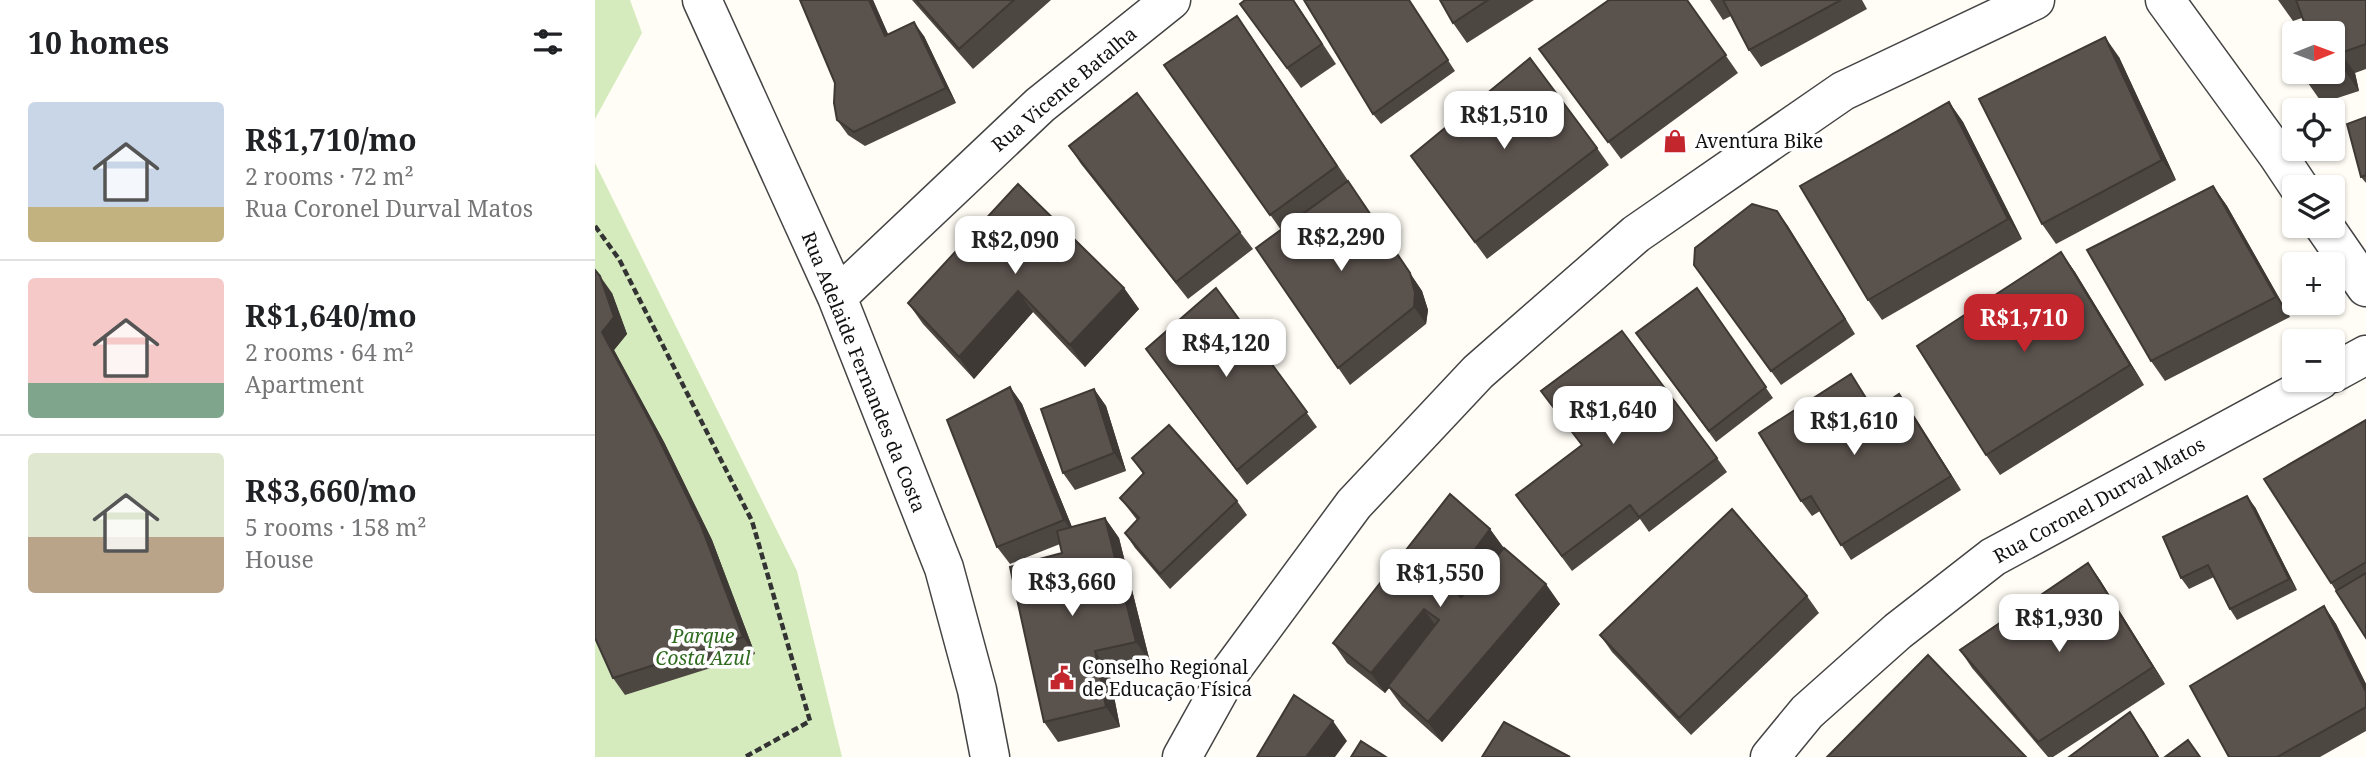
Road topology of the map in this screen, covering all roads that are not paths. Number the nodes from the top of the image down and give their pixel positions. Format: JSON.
{"nodes":[{"id":1,"x":702,"y":0,"type":"edge"},
{"id":2,"x":1171,"y":0,"type":"edge"},
{"id":3,"x":2035,"y":0,"type":"edge"},
{"id":4,"x":2165,"y":0,"type":"edge"},
{"id":5,"x":2291,"y":175,"type":"edge"},
{"id":6,"x":2332,"y":238,"type":"edge"},
{"id":7,"x":2366,"y":287,"type":"edge"},
{"id":8,"x":838,"y":297,"type":"junction"},
{"id":9,"x":2366,"y":355,"type":"edge"},
{"id":10,"x":2345,"y":366,"type":"edge"},
{"id":11,"x":2299,"y":392,"type":"edge"},
{"id":12,"x":990,"y":757,"type":"edge"},
{"id":13,"x":1182,"y":757,"type":"edge"},
{"id":14,"x":1770,"y":757,"type":"edge"}],
"edges":[{"from":1,"to":8,"type":"street","name":"Rua Adelaide Fernandes da Costa"},
{"from":2,"to":8,"type":"street","name":"Rua Vicente Batalha"},
{"from":3,"to":13,"type":"street"},
{"from":4,"to":5,"type":"street"},
{"from":6,"to":7,"type":"street"},
{"from":8,"to":12,"type":"street","name":"Rua Adelaide Fernandes da Costa"},
{"from":9,"to":10,"type":"street"},
{"from":11,"to":14,"type":"street","name":"Rua Coronel Durval Matos"}]}
